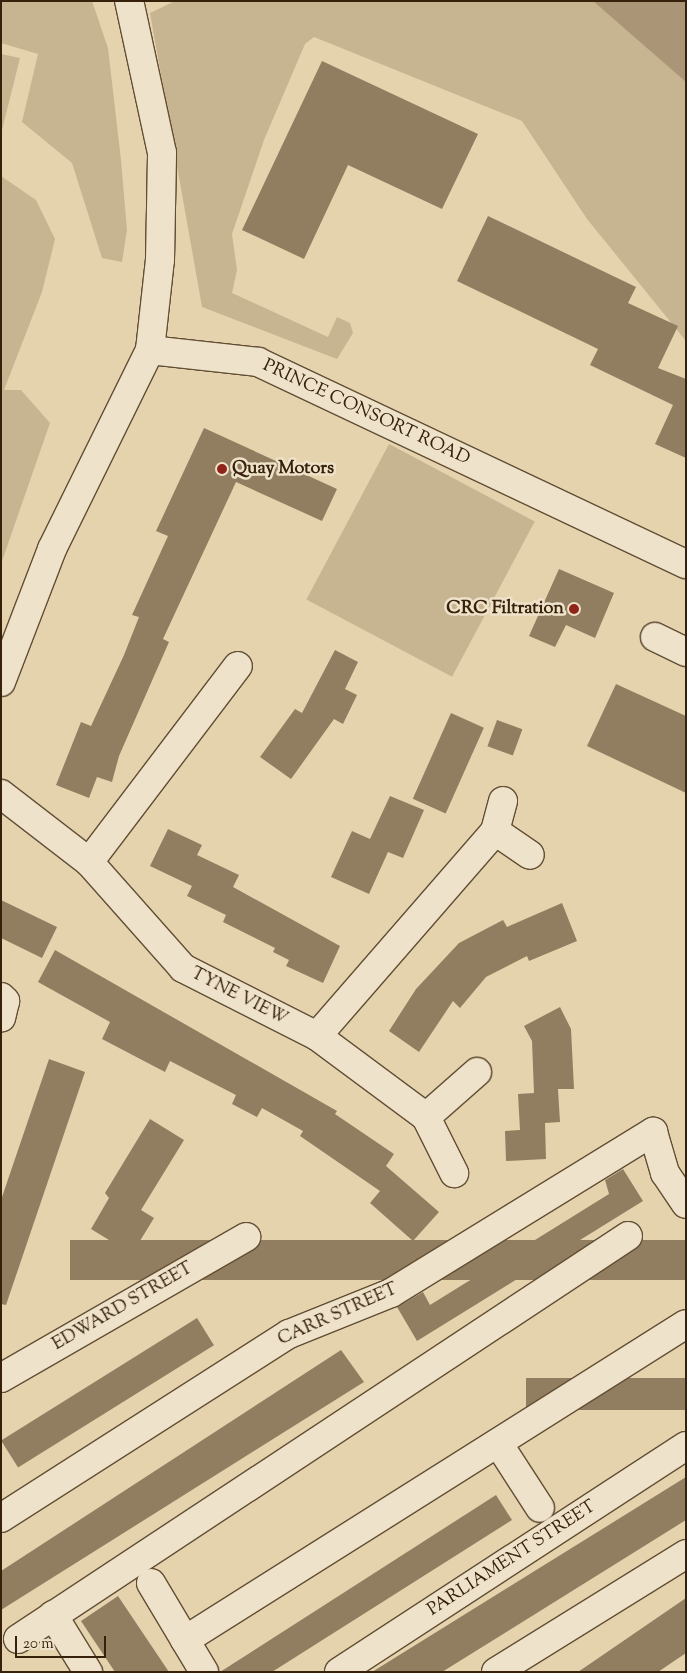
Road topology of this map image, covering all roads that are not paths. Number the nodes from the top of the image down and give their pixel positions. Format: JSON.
{"nodes":[{"id":1,"x":129,"y":1,"type":"edge"},
{"id":2,"x":150,"y":350,"type":"junction"},
{"id":3,"x":686,"y":564,"type":"edge"},
{"id":4,"x":654,"y":637,"type":"dead end"},
{"id":5,"x":686,"y":652,"type":"edge"},
{"id":6,"x":238,"y":666,"type":"dead end"},
{"id":7,"x":1,"y":682,"type":"edge"},
{"id":8,"x":1,"y":794,"type":"edge"},
{"id":9,"x":503,"y":801,"type":"dead end"},
{"id":10,"x":495,"y":831,"type":"junction"},
{"id":11,"x":530,"y":855,"type":"dead end"},
{"id":12,"x":88,"y":862,"type":"junction"},
{"id":13,"x":1,"y":997,"type":"edge"},
{"id":14,"x":1,"y":1018,"type":"edge"},
{"id":15,"x":317,"y":1036,"type":"junction"},
{"id":16,"x":477,"y":1072,"type":"dead end"},
{"id":17,"x":426,"y":1117,"type":"junction"},
{"id":18,"x":454,"y":1174,"type":"dead end"},
{"id":19,"x":686,"y":1204,"type":"edge"},
{"id":20,"x":628,"y":1236,"type":"dead end"},
{"id":21,"x":246,"y":1237,"type":"dead end"},
{"id":22,"x":686,"y":1324,"type":"edge"},
{"id":23,"x":1,"y":1378,"type":"edge"},
{"id":24,"x":498,"y":1443,"type":"junction"},
{"id":25,"x":686,"y":1446,"type":"edge"},
{"id":26,"x":540,"y":1508,"type":"dead end"},
{"id":27,"x":1,"y":1518,"type":"edge"},
{"id":28,"x":686,"y":1554,"type":"edge"},
{"id":29,"x":150,"y":1583,"type":"dead end"},
{"id":30,"x":53,"y":1615,"type":"junction"},
{"id":31,"x":18,"y":1638,"type":"dead end"},
{"id":32,"x":185,"y":1640,"type":"junction"},
{"id":33,"x":88,"y":1672,"type":"edge"},
{"id":34,"x":204,"y":1672,"type":"edge"},
{"id":35,"x":339,"y":1672,"type":"edge"},
{"id":36,"x":496,"y":1672,"type":"edge"}],
"edges":[{"from":1,"to":2,"type":"street"},
{"from":2,"to":3,"type":"street","name":"PRINCE CONSORT ROAD"},
{"from":2,"to":7,"type":"street"},
{"from":4,"to":5,"type":"street"},
{"from":6,"to":12,"type":"street"},
{"from":8,"to":12,"type":"street","name":"TYNE VIEW"},
{"from":9,"to":10,"type":"street"},
{"from":10,"to":11,"type":"street"},
{"from":10,"to":15,"type":"street"},
{"from":12,"to":15,"type":"street","name":"TYNE VIEW"},
{"from":13,"to":14,"type":"street"},
{"from":15,"to":17,"type":"street","name":"TYNE VIEW"},
{"from":16,"to":17,"type":"street"},
{"from":17,"to":18,"type":"street","name":"TYNE VIEW"},
{"from":19,"to":27,"type":"street","name":"CARR STREET"},
{"from":20,"to":30,"type":"street"},
{"from":21,"to":23,"type":"street","name":"EDWARD STREET"},
{"from":22,"to":24,"type":"street"},
{"from":24,"to":26,"type":"street"},
{"from":24,"to":32,"type":"street"},
{"from":25,"to":35,"type":"street","name":"PARLIAMENT STREET"},
{"from":28,"to":36,"type":"street"},
{"from":29,"to":32,"type":"street"},
{"from":30,"to":31,"type":"street"},
{"from":30,"to":33,"type":"street"},
{"from":32,"to":34,"type":"street"}]}
